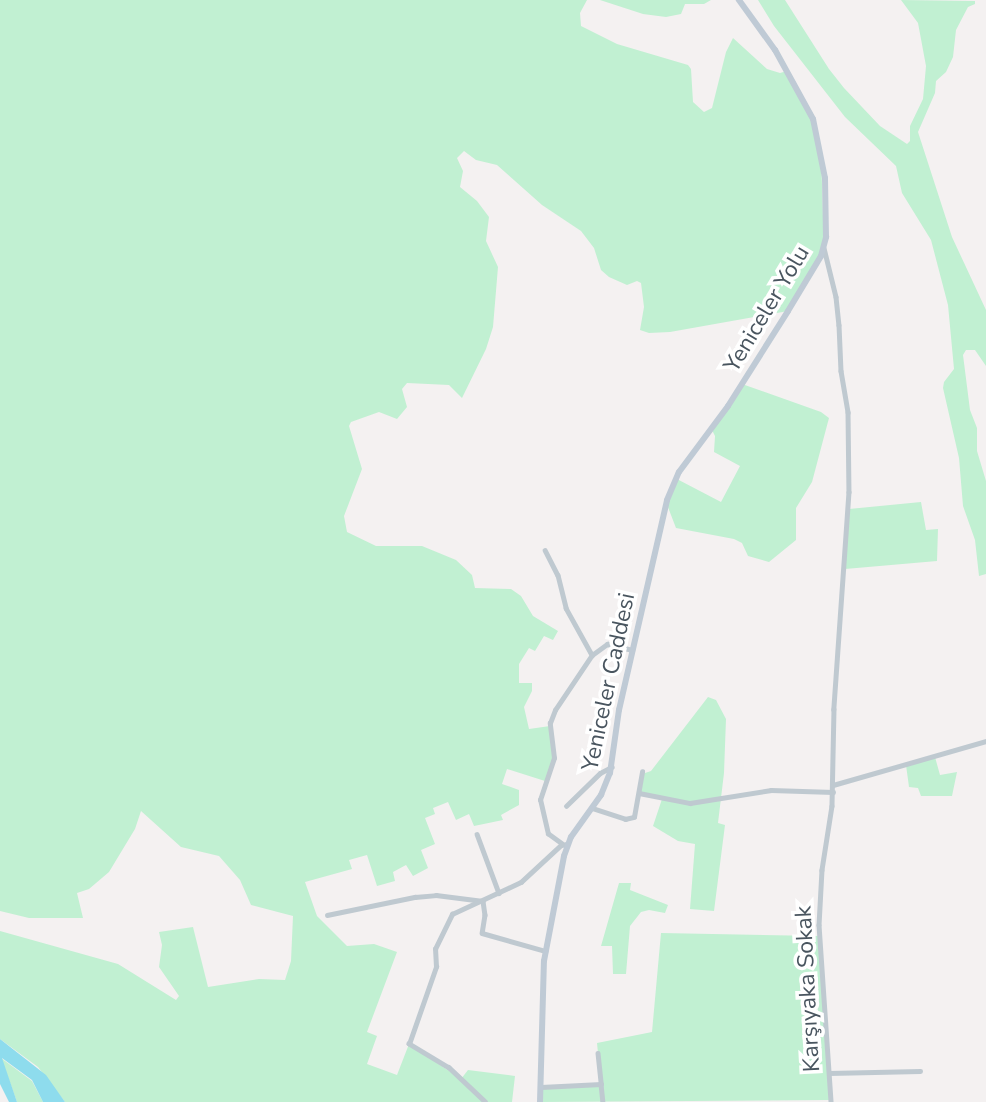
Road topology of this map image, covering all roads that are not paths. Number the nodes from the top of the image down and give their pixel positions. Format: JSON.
{"nodes":[{"id":1,"x":739,"y":0,"type":"edge"},
{"id":2,"x":824,"y":248,"type":"junction"},
{"id":3,"x":545,"y":550,"type":"dead end"},
{"id":4,"x":655,"y":551,"type":"joint"},
{"id":5,"x":632,"y":650,"type":"junction"},
{"id":6,"x":592,"y":655,"type":"junction"},
{"id":7,"x":986,"y":741,"type":"edge"},
{"id":8,"x":612,"y":766,"type":"junction"},
{"id":9,"x":642,"y":772,"type":"dead end"},
{"id":10,"x":833,"y":789,"type":"junction"},
{"id":11,"x":639,"y":793,"type":"junction"},
{"id":12,"x":566,"y":806,"type":"dead end"},
{"id":13,"x":592,"y":808,"type":"junction"},
{"id":14,"x":477,"y":834,"type":"dead end"},
{"id":15,"x":565,"y":844,"type":"junction"},
{"id":16,"x":499,"y":893,"type":"junction"},
{"id":17,"x":483,"y":901,"type":"junction"},
{"id":18,"x":327,"y":915,"type":"dead end"},
{"id":19,"x":545,"y":951,"type":"junction"},
{"id":20,"x":598,"y":1054,"type":"dead end"},
{"id":21,"x":920,"y":1071,"type":"dead end"},
{"id":22,"x":829,"y":1073,"type":"junction"},
{"id":23,"x":601,"y":1084,"type":"junction"},
{"id":24,"x":541,"y":1087,"type":"junction"},
{"id":25,"x":485,"y":1102,"type":"edge"},
{"id":26,"x":540,"y":1102,"type":"edge"},
{"id":27,"x":603,"y":1102,"type":"edge"},
{"id":28,"x":831,"y":1102,"type":"edge"}],
"edges":[{"from":1,"to":2,"type":"street","name":"Yeniceler Yolu"},
{"from":2,"to":4,"type":"street","name":"Yeniceler Yolu"},
{"from":2,"to":10,"type":"street","name":"Karşıyaka Sokak"},
{"from":3,"to":6,"type":"street"},
{"from":4,"to":5,"type":"street","name":"Yeniceler Caddesi"},
{"from":5,"to":6,"type":"street"},
{"from":5,"to":8,"type":"street","name":"Yeniceler Caddesi"},
{"from":6,"to":15,"type":"street"},
{"from":7,"to":10,"type":"street"},
{"from":8,"to":12,"type":"street"},
{"from":8,"to":13,"type":"street","name":"Yeniceler Caddesi"},
{"from":9,"to":11,"type":"street"},
{"from":10,"to":11,"type":"street"},
{"from":10,"to":22,"type":"street","name":"Karşıyaka Sokak"},
{"from":11,"to":13,"type":"street"},
{"from":13,"to":15,"type":"street","name":"Yeniceler Caddesi"},
{"from":14,"to":16,"type":"street"},
{"from":15,"to":16,"type":"street"},
{"from":15,"to":19,"type":"street","name":"Yeniceler Caddesi"},
{"from":16,"to":17,"type":"street"},
{"from":17,"to":18,"type":"street"},
{"from":17,"to":19,"type":"street"},
{"from":17,"to":25,"type":"street"},
{"from":19,"to":24,"type":"street","name":"Yeniceler Caddesi"},
{"from":20,"to":23,"type":"street"},
{"from":21,"to":22,"type":"street"},
{"from":22,"to":28,"type":"street","name":"Karşıyaka Sokak"},
{"from":23,"to":24,"type":"street"},
{"from":23,"to":27,"type":"street"},
{"from":24,"to":26,"type":"street","name":"Yeniceler Caddesi"}]}
